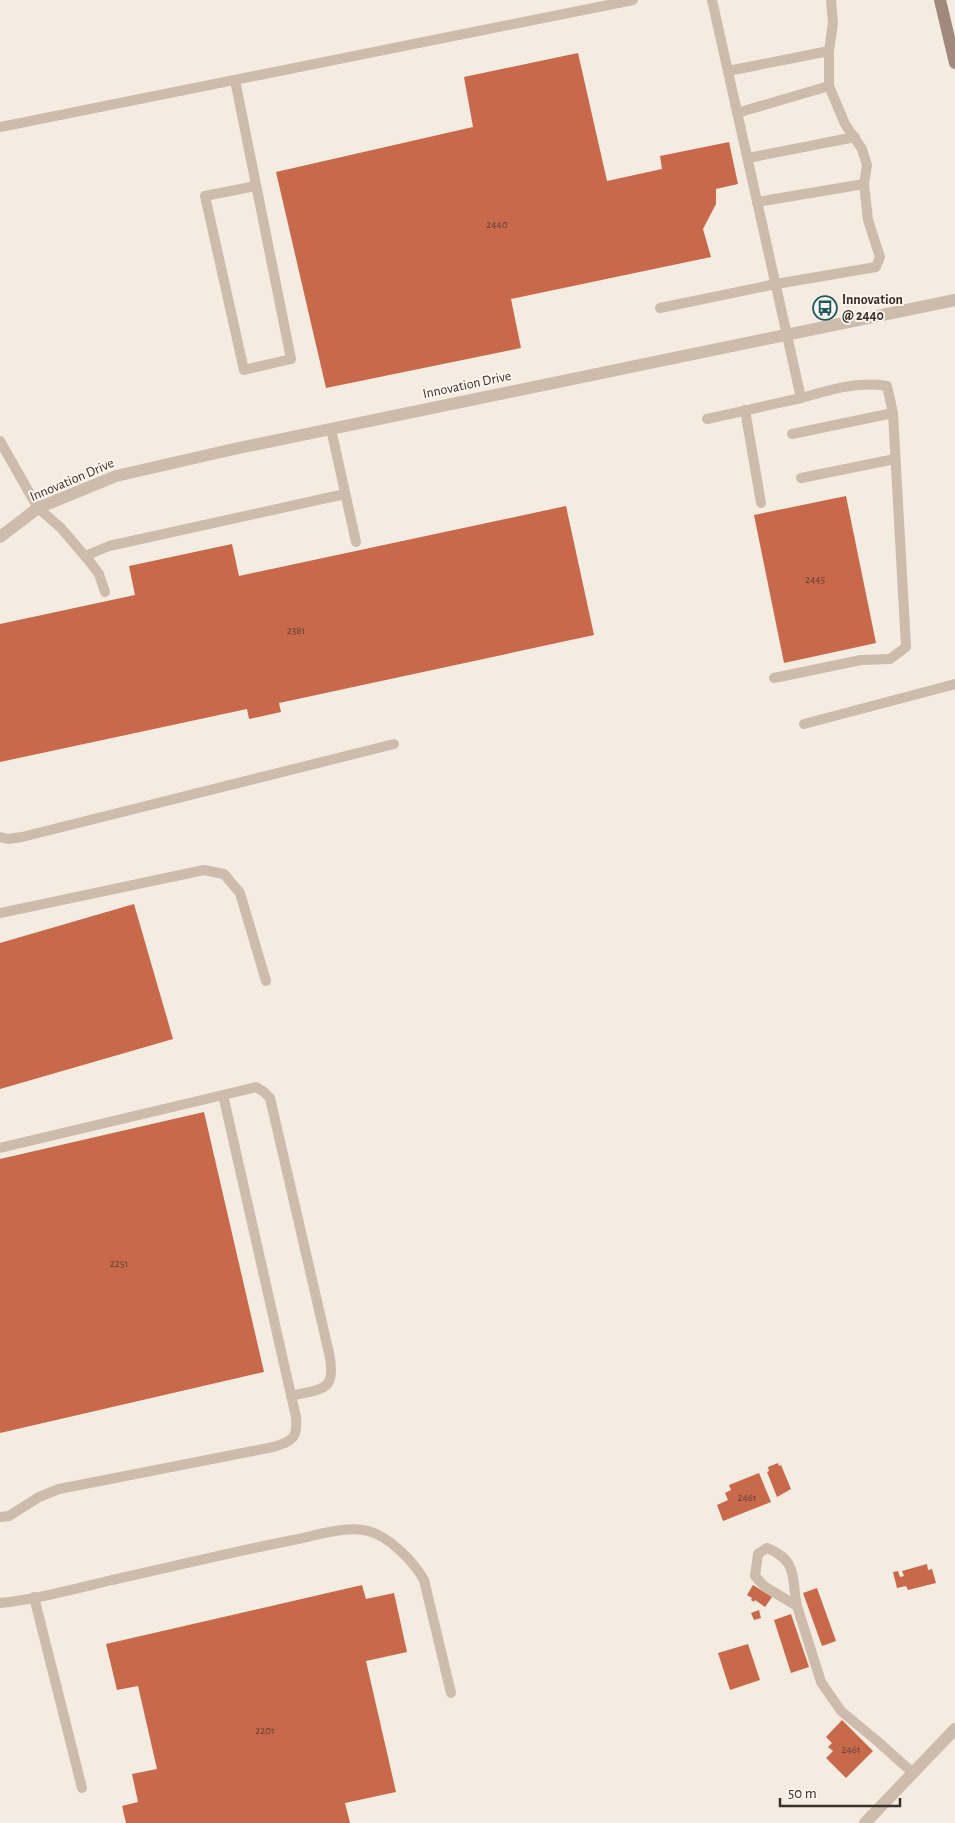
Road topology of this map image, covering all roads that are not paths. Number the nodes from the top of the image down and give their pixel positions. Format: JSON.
{"nodes":[{"id":1,"x":633,"y":0,"type":"edge"},
{"id":2,"x":712,"y":0,"type":"edge"},
{"id":3,"x":830,"y":0,"type":"edge"},
{"id":4,"x":940,"y":0,"type":"edge"},
{"id":5,"x":829,"y":51,"type":"junction"},
{"id":6,"x":955,"y":63,"type":"edge"},
{"id":7,"x":728,"y":71,"type":"junction"},
{"id":8,"x":235,"y":80,"type":"junction"},
{"id":9,"x":829,"y":86,"type":"junction"},
{"id":10,"x":737,"y":113,"type":"junction"},
{"id":11,"x":0,"y":127,"type":"edge"},
{"id":12,"x":855,"y":137,"type":"junction"},
{"id":13,"x":748,"y":158,"type":"junction"},
{"id":14,"x":864,"y":184,"type":"junction"},
{"id":15,"x":256,"y":186,"type":"junction"},
{"id":16,"x":757,"y":202,"type":"junction"},
{"id":17,"x":776,"y":284,"type":"junction"},
{"id":18,"x":955,"y":300,"type":"edge"},
{"id":19,"x":660,"y":308,"type":"dead end"},
{"id":20,"x":787,"y":335,"type":"junction"},
{"id":21,"x":801,"y":398,"type":"junction"},
{"id":22,"x":745,"y":410,"type":"junction"},
{"id":23,"x":893,"y":413,"type":"junction"},
{"id":24,"x":707,"y":419,"type":"dead end"},
{"id":25,"x":331,"y":429,"type":"junction"},
{"id":26,"x":792,"y":434,"type":"dead end"},
{"id":27,"x":0,"y":441,"type":"edge"},
{"id":28,"x":896,"y":459,"type":"junction"},
{"id":29,"x":801,"y":478,"type":"dead end"},
{"id":30,"x":345,"y":494,"type":"junction"},
{"id":31,"x":761,"y":502,"type":"dead end"},
{"id":32,"x":38,"y":508,"type":"junction"},
{"id":33,"x":0,"y":537,"type":"edge"},
{"id":34,"x":356,"y":542,"type":"dead end"},
{"id":35,"x":86,"y":556,"type":"junction"},
{"id":36,"x":105,"y":592,"type":"dead end"},
{"id":37,"x":774,"y":678,"type":"dead end"},
{"id":38,"x":955,"y":684,"type":"edge"},
{"id":39,"x":804,"y":724,"type":"dead end"},
{"id":40,"x":394,"y":744,"type":"dead end"},
{"id":41,"x":0,"y":837,"type":"edge"},
{"id":42,"x":0,"y":914,"type":"edge"},
{"id":43,"x":266,"y":981,"type":"dead end"},
{"id":44,"x":223,"y":1095,"type":"junction"},
{"id":45,"x":0,"y":1148,"type":"edge"},
{"id":46,"x":291,"y":1396,"type":"junction"},
{"id":47,"x":0,"y":1517,"type":"edge"},
{"id":48,"x":34,"y":1597,"type":"junction"},
{"id":49,"x":0,"y":1602,"type":"edge"},
{"id":50,"x":797,"y":1606,"type":"junction"},
{"id":51,"x":451,"y":1693,"type":"dead end"},
{"id":52,"x":955,"y":1729,"type":"edge"},
{"id":53,"x":912,"y":1773,"type":"junction"},
{"id":54,"x":82,"y":1788,"type":"dead end"},
{"id":55,"x":865,"y":1823,"type":"edge"}],
"edges":[{"from":1,"to":8,"type":"lane"},
{"from":2,"to":7,"type":"lane"},
{"from":3,"to":5,"type":"lane"},
{"from":4,"to":6,"type":"street"},
{"from":5,"to":7,"type":"lane"},
{"from":5,"to":9,"type":"lane"},
{"from":7,"to":10,"type":"lane"},
{"from":8,"to":11,"type":"lane"},
{"from":8,"to":15,"type":"lane"},
{"from":9,"to":10,"type":"lane"},
{"from":9,"to":12,"type":"lane"},
{"from":10,"to":13,"type":"lane"},
{"from":12,"to":13,"type":"lane"},
{"from":12,"to":14,"type":"lane"},
{"from":13,"to":16,"type":"lane"},
{"from":14,"to":16,"type":"lane"},
{"from":14,"to":17,"type":"lane"},
{"from":15,"to":15,"type":"lane"},
{"from":16,"to":17,"type":"lane"},
{"from":17,"to":19,"type":"lane"},
{"from":17,"to":20,"type":"lane"},
{"from":18,"to":20,"type":"street","name":"Innovation Drive"},
{"from":20,"to":21,"type":"lane"},
{"from":20,"to":25,"type":"street","name":"Innovation Drive"},
{"from":21,"to":22,"type":"lane"},
{"from":21,"to":23,"type":"lane"},
{"from":22,"to":24,"type":"lane"},
{"from":22,"to":31,"type":"lane"},
{"from":23,"to":26,"type":"lane"},
{"from":23,"to":28,"type":"lane"},
{"from":25,"to":30,"type":"lane"},
{"from":25,"to":32,"type":"street","name":"Innovation Drive"},
{"from":27,"to":32,"type":"lane"},
{"from":28,"to":29,"type":"lane"},
{"from":28,"to":37,"type":"lane"},
{"from":30,"to":34,"type":"lane"},
{"from":30,"to":35,"type":"lane"},
{"from":32,"to":33,"type":"street","name":"Innovation Drive"},
{"from":32,"to":35,"type":"lane"},
{"from":35,"to":36,"type":"lane"},
{"from":38,"to":39,"type":"lane"},
{"from":40,"to":41,"type":"lane"},
{"from":42,"to":43,"type":"lane"},
{"from":44,"to":45,"type":"lane"},
{"from":44,"to":46,"type":"lane"},
{"from":44,"to":46,"type":"lane"},
{"from":46,"to":47,"type":"lane"},
{"from":48,"to":49,"type":"lane"},
{"from":48,"to":51,"type":"lane"},
{"from":48,"to":54,"type":"lane"},
{"from":50,"to":50,"type":"lane"},
{"from":50,"to":53,"type":"lane"},
{"from":52,"to":53,"type":"street"},
{"from":53,"to":55,"type":"street"}]}
